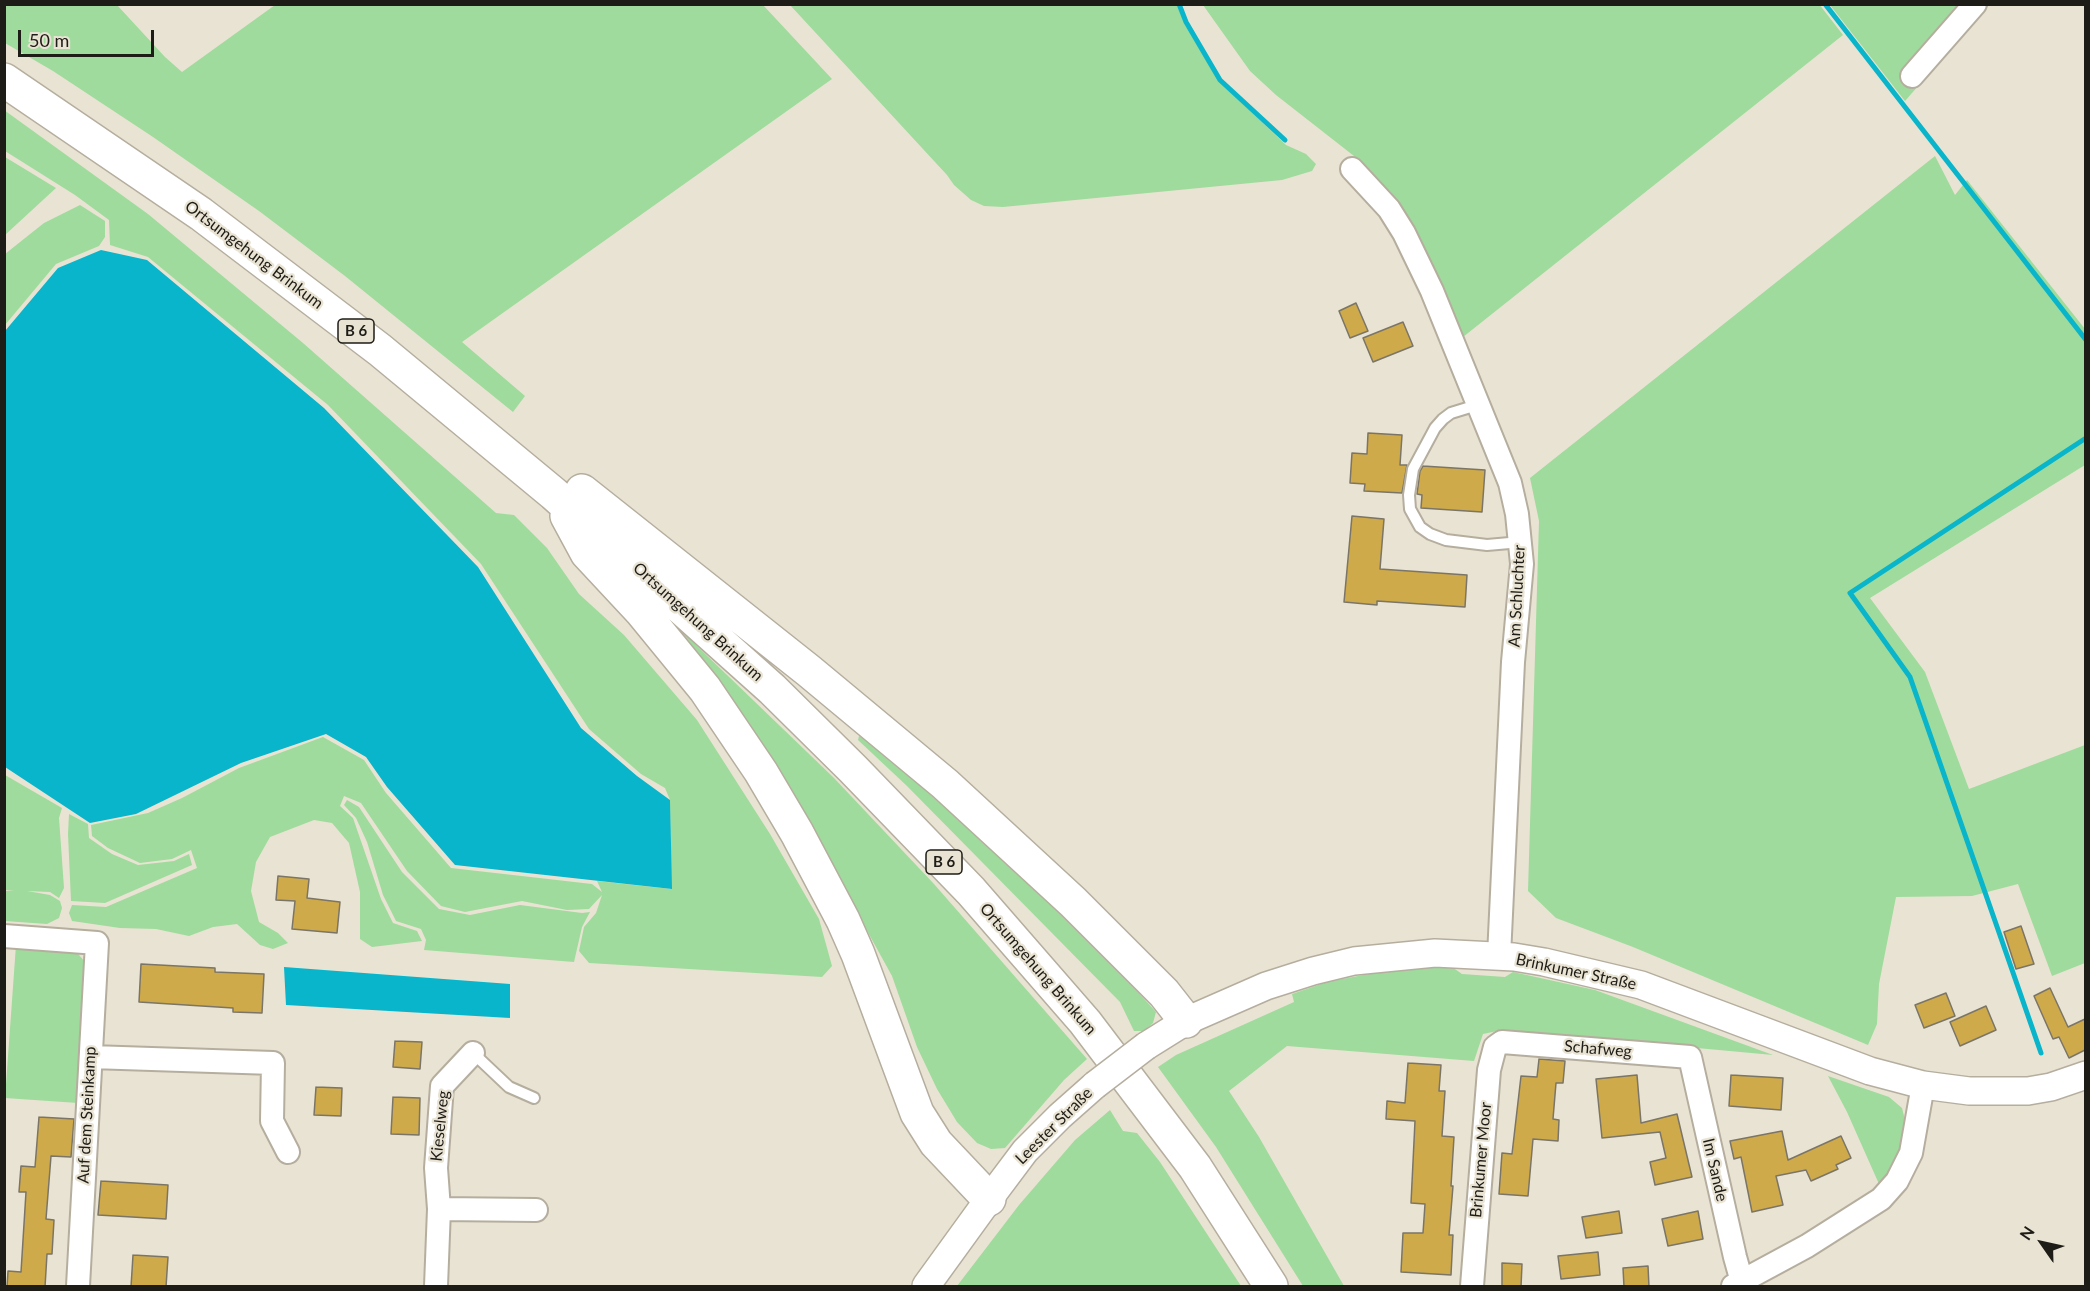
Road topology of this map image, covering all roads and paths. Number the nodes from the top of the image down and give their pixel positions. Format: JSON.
{"nodes":[{"id":1,"x":1975,"y":4,"type":"edge"},
{"id":2,"x":1912,"y":76,"type":"dead end"},
{"id":3,"x":4,"y":80,"type":"edge"},
{"id":4,"x":1352,"y":169,"type":"dead end"},
{"id":5,"x":1477,"y":405,"type":"junction"},
{"id":6,"x":507,"y":453,"type":"junction"},
{"id":7,"x":554,"y":494,"type":"junction"},
{"id":8,"x":1521,"y":542,"type":"junction"},
{"id":9,"x":4,"y":936,"type":"edge"},
{"id":10,"x":1499,"y":956,"type":"junction"},
{"id":11,"x":1186,"y":1021,"type":"junction"},
{"id":12,"x":1505,"y":1042,"type":"joint"},
{"id":13,"x":473,"y":1053,"type":"joint"},
{"id":14,"x":91,"y":1057,"type":"junction"},
{"id":15,"x":1690,"y":1057,"type":"joint"},
{"id":16,"x":2085,"y":1075,"type":"edge"},
{"id":17,"x":1923,"y":1085,"type":"junction"},
{"id":18,"x":534,"y":1098,"type":"dead end"},
{"id":19,"x":288,"y":1152,"type":"dead end"},
{"id":20,"x":988,"y":1199,"type":"junction"},
{"id":21,"x":439,"y":1209,"type":"junction"},
{"id":22,"x":536,"y":1210,"type":"dead end"},
{"id":23,"x":1738,"y":1284,"type":"edge"},
{"id":24,"x":78,"y":1287,"type":"edge"},
{"id":25,"x":436,"y":1287,"type":"edge"},
{"id":26,"x":926,"y":1287,"type":"edge"},
{"id":27,"x":1271,"y":1287,"type":"edge"},
{"id":28,"x":1472,"y":1287,"type":"edge"}],
"edges":[{"from":1,"to":2,"type":"street"},
{"from":3,"to":6,"type":"highway","name":"Ortsumgehung Brinkum","number":"B 6"},
{"from":4,"to":5,"type":"street","name":"Am Schluchter"},
{"from":5,"to":8,"type":"street","name":"Am Schluchter"},
{"from":5,"to":8,"type":"lane"},
{"from":6,"to":7,"type":"highway","name":"Ortsumgehung Brinkum","number":"B 6"},
{"from":6,"to":11,"type":"highway","number":"B 6"},
{"from":7,"to":20,"type":"highway","number":"B 6"},
{"from":7,"to":27,"type":"highway","name":"Ortsumgehung Brinkum","number":"B 6"},
{"from":8,"to":10,"type":"street","name":"Am Schluchter"},
{"from":9,"to":14,"type":"street","name":"Auf dem Steinkamp"},
{"from":10,"to":11,"type":"street","name":"Brinkumer Straße"},
{"from":10,"to":17,"type":"street","name":"Brinkumer Straße"},
{"from":11,"to":20,"type":"street","name":"Leester Straße","bridge":true},
{"from":12,"to":15,"type":"street","name":"Schafweg"},
{"from":12,"to":28,"type":"street","name":"Brinkumer Moor"},
{"from":13,"to":18,"type":"lane"},
{"from":13,"to":21,"type":"street","name":"Kieselweg"},
{"from":14,"to":19,"type":"street"},
{"from":14,"to":24,"type":"street","name":"Auf dem Steinkamp"},
{"from":15,"to":23,"type":"street","name":"Im Sande"},
{"from":16,"to":17,"type":"street","name":"Brinkumer Straße"},
{"from":17,"to":23,"type":"street"},
{"from":20,"to":26,"type":"street","name":"Leester Straße"},
{"from":21,"to":22,"type":"street"},
{"from":21,"to":25,"type":"street","name":"Kieselweg"}]}
